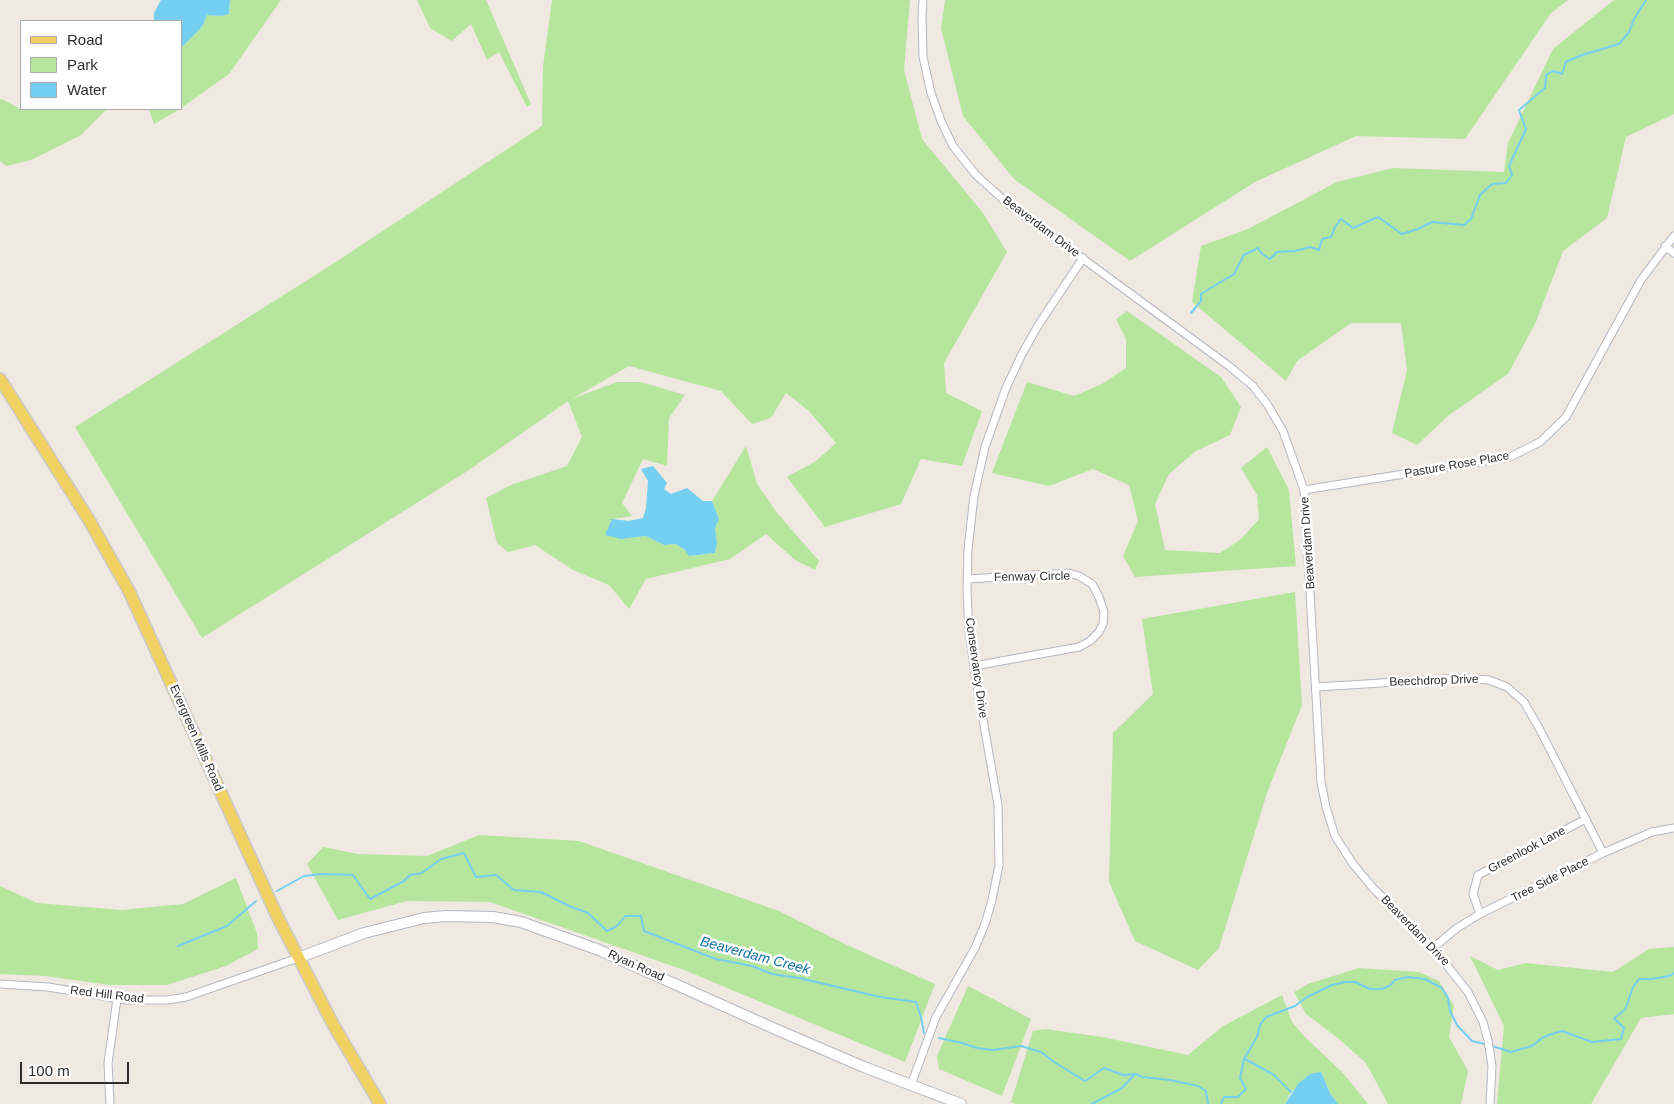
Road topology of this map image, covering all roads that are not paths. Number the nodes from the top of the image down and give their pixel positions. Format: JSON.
{"nodes":[{"id":1,"x":923,"y":0,"type":"edge"},
{"id":2,"x":1674,"y":236,"type":"edge"},
{"id":3,"x":1665,"y":246,"type":"junction"},
{"id":4,"x":1674,"y":253,"type":"edge"},
{"id":5,"x":1083,"y":258,"type":"junction"},
{"id":6,"x":0,"y":379,"type":"edge"},
{"id":7,"x":1304,"y":490,"type":"junction"},
{"id":8,"x":968,"y":579,"type":"junction"},
{"id":9,"x":974,"y":666,"type":"junction"},
{"id":10,"x":1317,"y":687,"type":"junction"},
{"id":11,"x":1586,"y":819,"type":"junction"},
{"id":12,"x":1674,"y":828,"type":"edge"},
{"id":13,"x":1603,"y":853,"type":"junction"},
{"id":14,"x":1480,"y":914,"type":"junction"},
{"id":15,"x":1433,"y":948,"type":"junction"},
{"id":16,"x":298,"y":958,"type":"junction"},
{"id":17,"x":0,"y":984,"type":"edge"},
{"id":18,"x":117,"y":999,"type":"junction"},
{"id":19,"x":911,"y":1085,"type":"junction"},
{"id":20,"x":110,"y":1104,"type":"edge"},
{"id":21,"x":380,"y":1104,"type":"edge"},
{"id":22,"x":961,"y":1104,"type":"edge"},
{"id":23,"x":1490,"y":1104,"type":"edge"}],
"edges":[{"from":1,"to":5,"type":"street","name":"Beaverdam Drive"},
{"from":2,"to":3,"type":"street","name":"Pasture Rose Place"},
{"from":3,"to":4,"type":"street"},
{"from":3,"to":7,"type":"street","name":"Pasture Rose Place"},
{"from":5,"to":7,"type":"street","name":"Beaverdam Drive"},
{"from":5,"to":8,"type":"street","name":"Conservancy Drive"},
{"from":6,"to":16,"type":"main road","name":"Evergreen Mills Road"},
{"from":7,"to":10,"type":"street","name":"Beaverdam Drive"},
{"from":8,"to":9,"type":"street","name":"Conservancy Drive"},
{"from":8,"to":9,"type":"street","name":"Fenway Circle"},
{"from":9,"to":19,"type":"street","name":"Conservancy Drive"},
{"from":10,"to":11,"type":"street","name":"Beechdrop Drive"},
{"from":10,"to":15,"type":"street","name":"Beaverdam Drive"},
{"from":11,"to":13,"type":"street","name":"Beechdrop Drive"},
{"from":11,"to":14,"type":"street","name":"Greenlook Lane"},
{"from":12,"to":13,"type":"street","name":"Tree Side Place"},
{"from":13,"to":14,"type":"street","name":"Tree Side Place"},
{"from":14,"to":15,"type":"street","name":"Tree Side Place"},
{"from":15,"to":23,"type":"street","name":"Beaverdam Drive"},
{"from":16,"to":18,"type":"street","name":"Red Hill Road"},
{"from":16,"to":19,"type":"main road","name":"Ryan Road"},
{"from":16,"to":21,"type":"main road","name":"Evergreen Mills Road"},
{"from":17,"to":18,"type":"street","name":"Red Hill Road"},
{"from":18,"to":20,"type":"street"},
{"from":19,"to":22,"type":"main road","name":"Ryan Road"}]}
